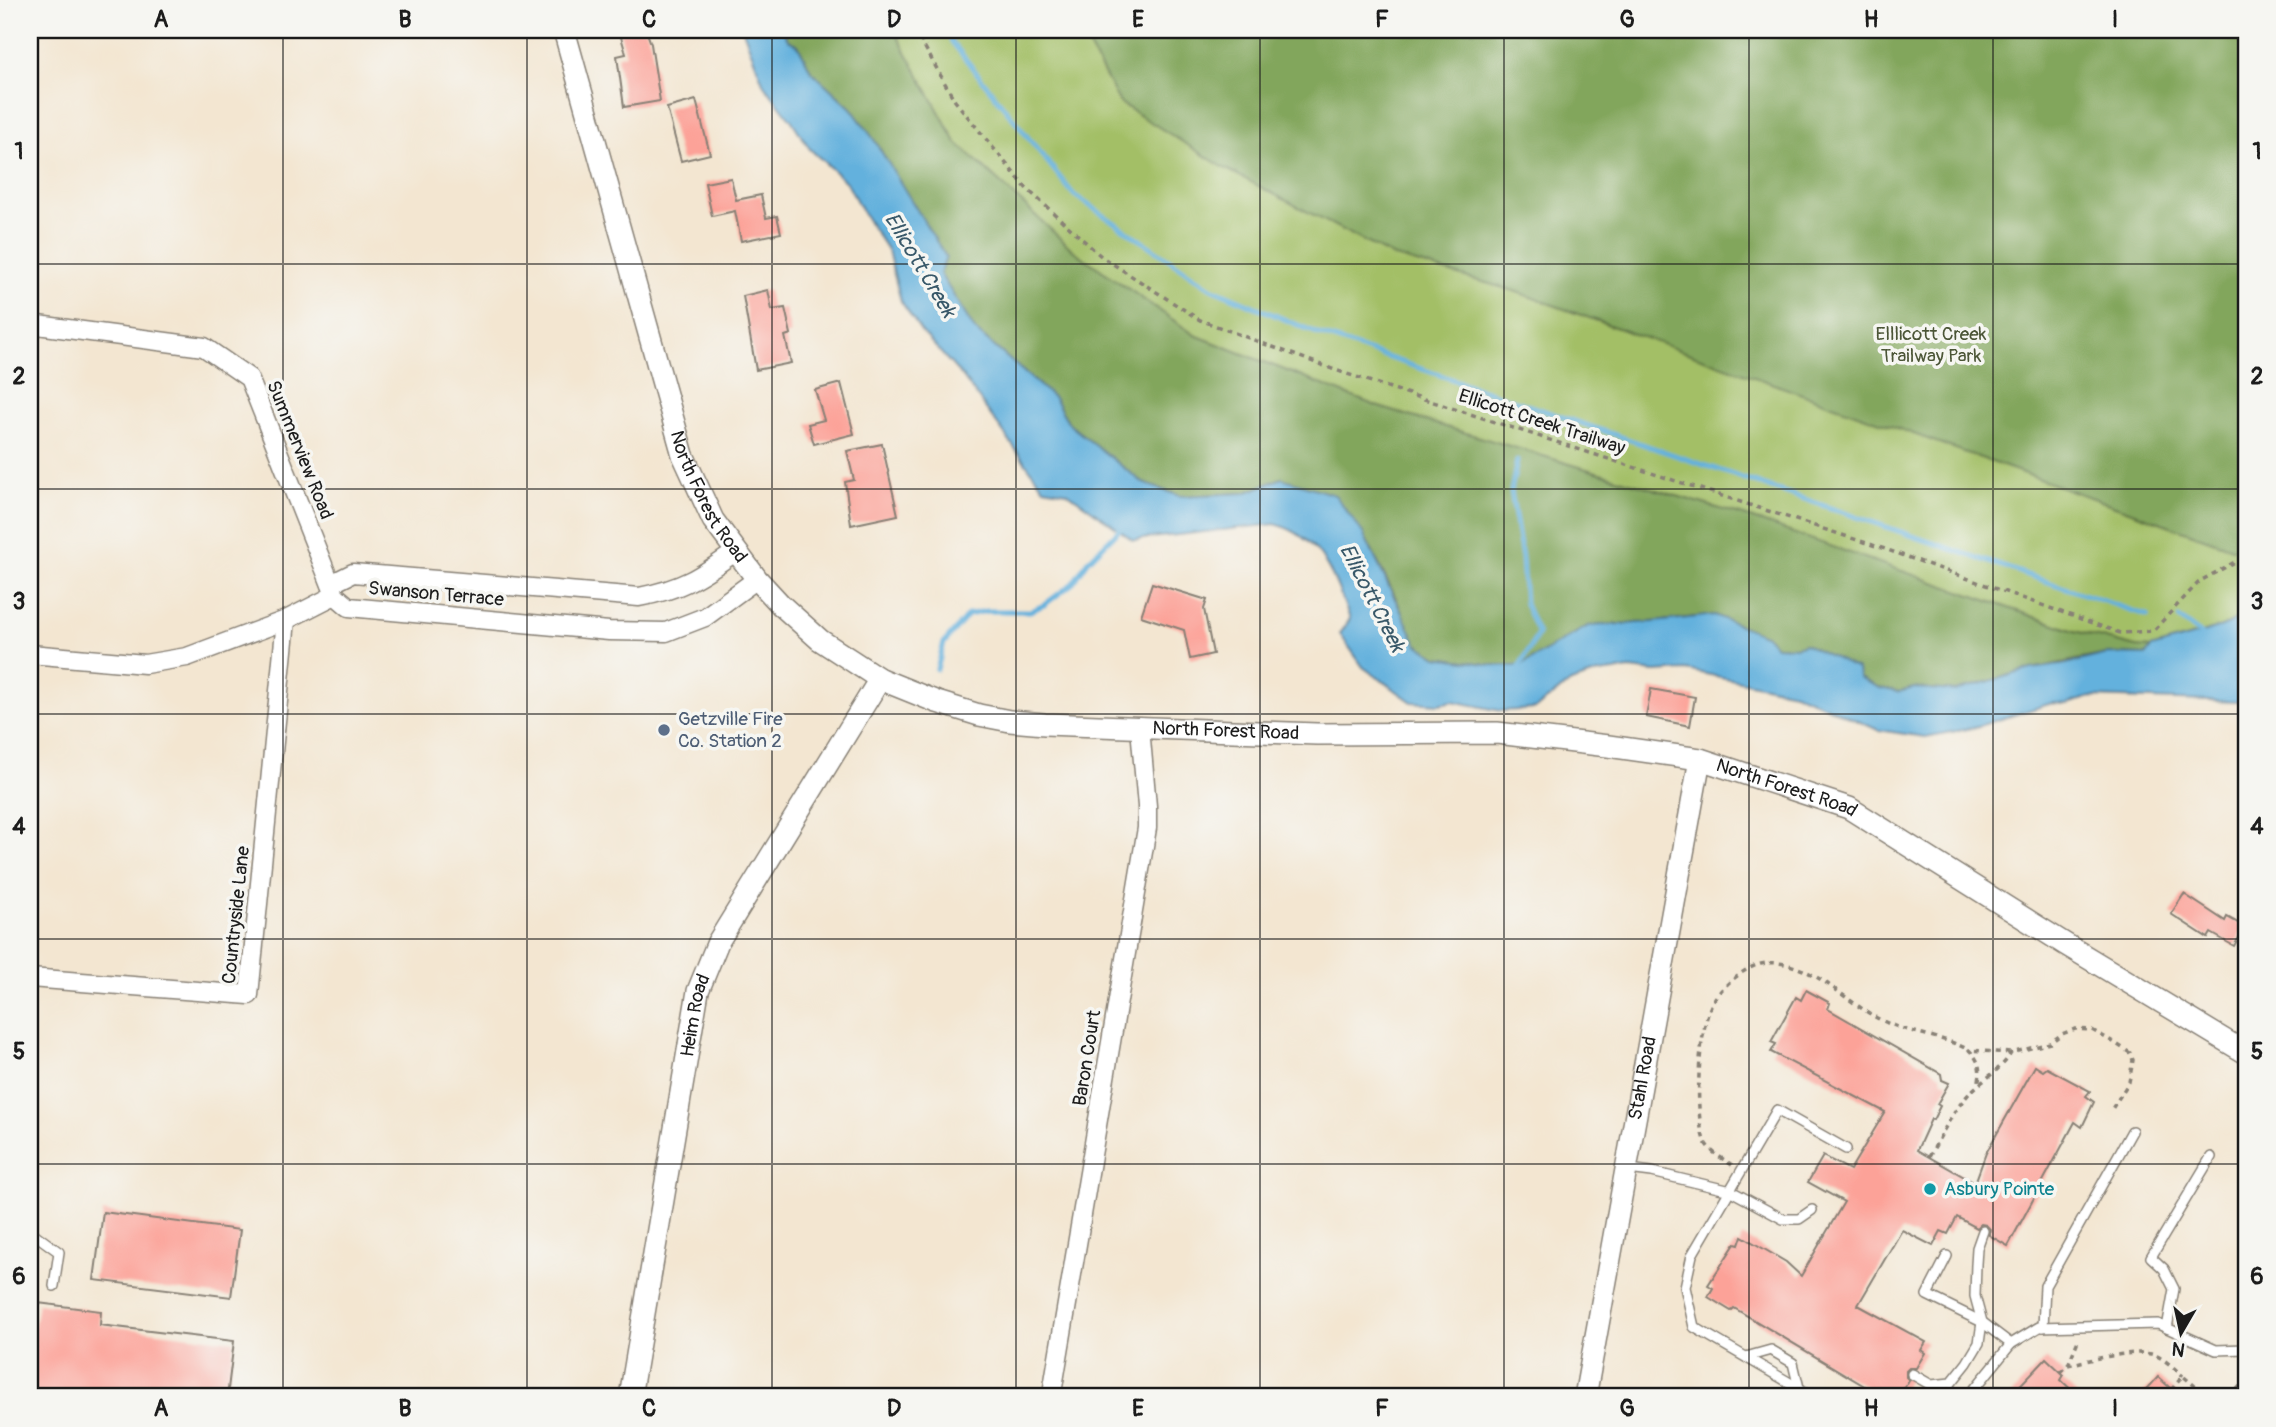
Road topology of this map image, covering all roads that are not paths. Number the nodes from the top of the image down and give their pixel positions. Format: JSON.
{"nodes":[{"id":1,"x":564,"y":30,"type":"edge"},
{"id":2,"x":30,"y":324,"type":"edge"},
{"id":3,"x":735,"y":552,"type":"junction"},
{"id":4,"x":757,"y":579,"type":"junction"},
{"id":5,"x":333,"y":589,"type":"junction"},
{"id":6,"x":286,"y":620,"type":"junction"},
{"id":7,"x":30,"y":654,"type":"edge"},
{"id":8,"x":880,"y":679,"type":"junction"},
{"id":9,"x":1140,"y":728,"type":"junction"},
{"id":10,"x":1700,"y":759,"type":"junction"},
{"id":11,"x":30,"y":978,"type":"edge"},
{"id":12,"x":2246,"y":1053,"type":"edge"},
{"id":13,"x":2132,"y":1131,"type":"dead end"},
{"id":14,"x":1846,"y":1149,"type":"dead end"},
{"id":15,"x":2211,"y":1157,"type":"dead end"},
{"id":16,"x":1628,"y":1169,"type":"junction"},
{"id":17,"x":1731,"y":1191,"type":"junction"},
{"id":18,"x":1812,"y":1210,"type":"dead end"},
{"id":19,"x":30,"y":1231,"type":"edge"},
{"id":20,"x":1983,"y":1231,"type":"dead end"},
{"id":21,"x":1947,"y":1256,"type":"dead end"},
{"id":22,"x":54,"y":1286,"type":"dead end"},
{"id":23,"x":1982,"y":1322,"type":"junction"},
{"id":24,"x":2043,"y":1327,"type":"junction"},
{"id":25,"x":2167,"y":1328,"type":"junction"},
{"id":26,"x":2011,"y":1344,"type":"junction"},
{"id":27,"x":2246,"y":1349,"type":"edge"},
{"id":28,"x":1746,"y":1357,"type":"junction"},
{"id":29,"x":1912,"y":1374,"type":"dead end"},
{"id":30,"x":1799,"y":1388,"type":"junction"},
{"id":31,"x":1051,"y":1396,"type":"edge"},
{"id":32,"x":630,"y":1397,"type":"edge"},
{"id":33,"x":1585,"y":1397,"type":"edge"},
{"id":34,"x":1814,"y":1397,"type":"edge"},
{"id":35,"x":1968,"y":1397,"type":"edge"}],
"edges":[{"from":1,"to":3,"type":"street","name":"North Forest Road"},
{"from":2,"to":5,"type":"street","name":"Summerview Road"},
{"from":3,"to":4,"type":"street","name":"North Forest Road"},
{"from":3,"to":5,"type":"street","name":"Swanson Terrace"},
{"from":4,"to":5,"type":"street","name":"Swanson Terrace"},
{"from":4,"to":8,"type":"street","name":"North Forest Road"},
{"from":5,"to":6,"type":"street","name":"Swanson Terrace"},
{"from":6,"to":7,"type":"street","name":"Swanson Terrace"},
{"from":6,"to":11,"type":"street","name":"Countryside Lane"},
{"from":8,"to":9,"type":"street","name":"North Forest Road"},
{"from":8,"to":32,"type":"street","name":"Heim Road"},
{"from":9,"to":10,"type":"street","name":"North Forest Road"},
{"from":9,"to":31,"type":"street","name":"Baron Court"},
{"from":10,"to":12,"type":"street","name":"North Forest Road"},
{"from":10,"to":16,"type":"street","name":"Stahl Road"},
{"from":13,"to":24,"type":"lane"},
{"from":14,"to":17,"type":"lane"},
{"from":15,"to":25,"type":"lane"},
{"from":16,"to":17,"type":"lane"},
{"from":16,"to":33,"type":"street","name":"Stahl Road"},
{"from":17,"to":18,"type":"lane"},
{"from":17,"to":28,"type":"lane"},
{"from":19,"to":22,"type":"lane"},
{"from":20,"to":23,"type":"lane"},
{"from":21,"to":23,"type":"lane"},
{"from":23,"to":26,"type":"lane"},
{"from":23,"to":29,"type":"lane"},
{"from":24,"to":25,"type":"lane"},
{"from":24,"to":26,"type":"lane"},
{"from":25,"to":27,"type":"lane"},
{"from":26,"to":35,"type":"lane"},
{"from":28,"to":30,"type":"lane"},
{"from":28,"to":30,"type":"lane"},
{"from":30,"to":34,"type":"lane"}]}
